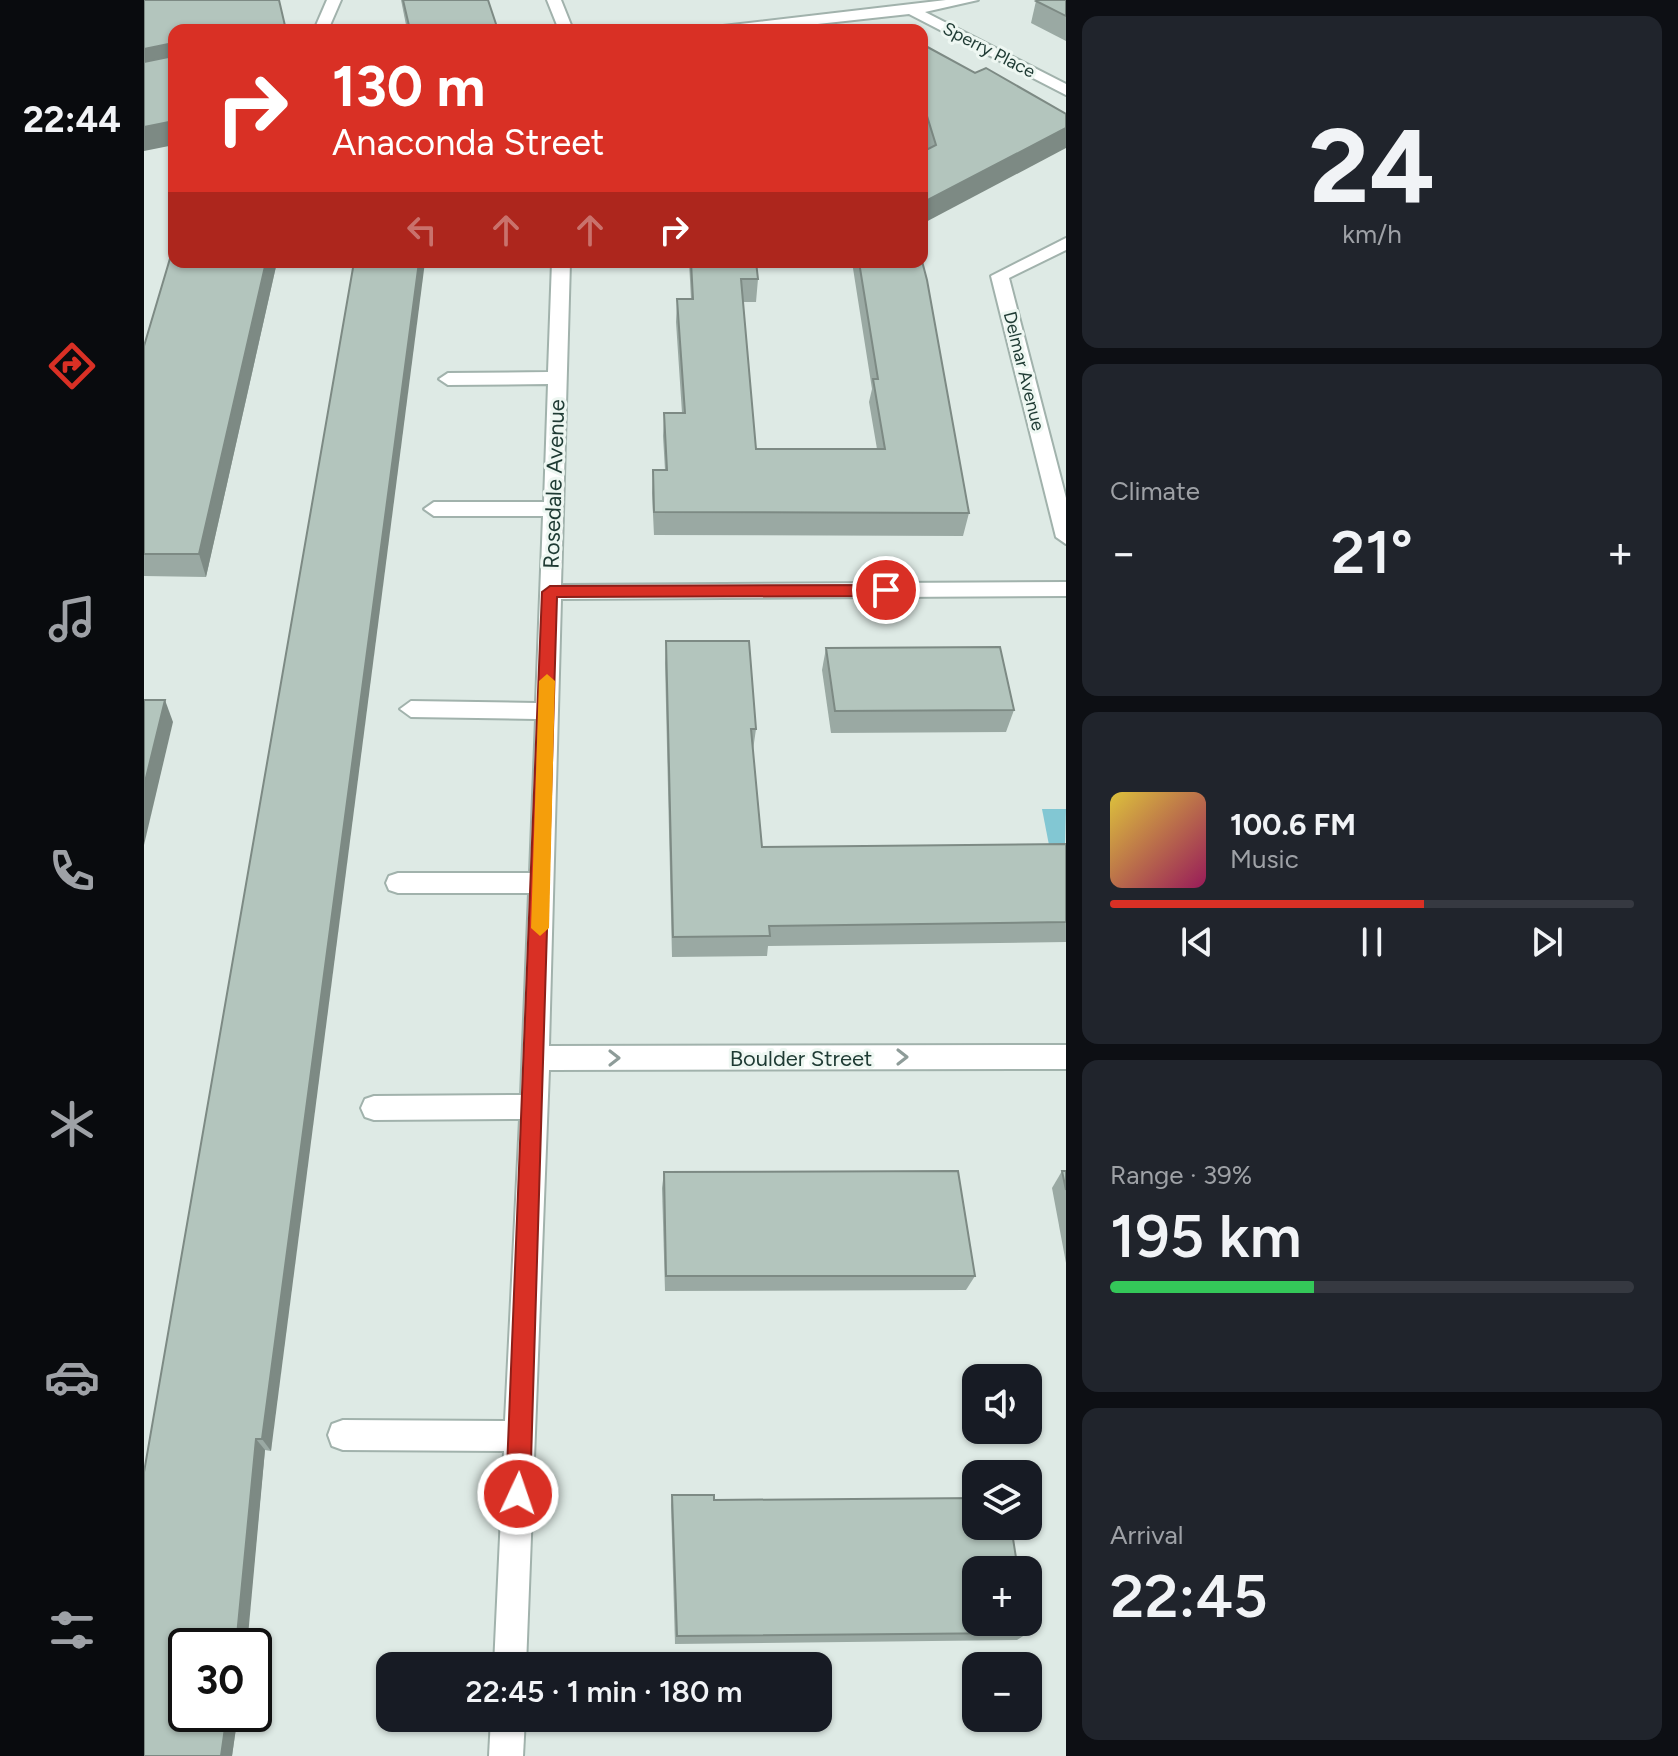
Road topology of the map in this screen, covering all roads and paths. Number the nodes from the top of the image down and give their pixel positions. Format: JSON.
{"nodes":[{"id":1,"x":334,"y":0,"type":"edge"},
{"id":2,"x":554,"y":0,"type":"edge"},
{"id":3,"x":971,"y":0,"type":"edge"},
{"id":4,"x":911,"y":10,"type":"junction"},
{"id":5,"x":324,"y":24,"type":"edge"},
{"id":6,"x":564,"y":24,"type":"edge"},
{"id":7,"x":779,"y":24,"type":"edge"},
{"id":8,"x":1066,"y":90,"type":"edge"},
{"id":9,"x":1066,"y":243,"type":"edge"},
{"id":10,"x":561,"y":268,"type":"edge"},
{"id":11,"x":557,"y":378,"type":"junction"},
{"id":12,"x":448,"y":379,"type":"dead end"},
{"id":13,"x":434,"y":509,"type":"dead end"},
{"id":14,"x":553,"y":509,"type":"junction"},
{"id":15,"x":1066,"y":537,"type":"edge"},
{"id":16,"x":1066,"y":589,"type":"edge"},
{"id":17,"x":550,"y":592,"type":"junction"},
{"id":18,"x":411,"y":709,"type":"dead end"},
{"id":19,"x":546,"y":711,"type":"junction"},
{"id":20,"x":398,"y":883,"type":"dead end"},
{"id":21,"x":541,"y":883,"type":"junction"},
{"id":22,"x":1066,"y":1057,"type":"edge"},
{"id":23,"x":536,"y":1058,"type":"junction"},
{"id":24,"x":534,"y":1107,"type":"junction"},
{"id":25,"x":374,"y":1108,"type":"dead end"},
{"id":26,"x":343,"y":1435,"type":"dead end"},
{"id":27,"x":521,"y":1436,"type":"junction"},
{"id":28,"x":511,"y":1652,"type":"edge"},
{"id":29,"x":507,"y":1732,"type":"edge"},
{"id":30,"x":506,"y":1756,"type":"edge"}],
"edges":[{"from":1,"to":5,"type":"street"},
{"from":2,"to":6,"type":"street"},
{"from":3,"to":4,"type":"street"},
{"from":4,"to":7,"type":"street"},
{"from":4,"to":8,"type":"street","name":"Sperry Place"},
{"from":9,"to":15,"type":"street","name":"Delmar Avenue"},
{"from":10,"to":11,"type":"street","name":"Rosedale Avenue"},
{"from":11,"to":12,"type":"street"},
{"from":11,"to":14,"type":"street","name":"Rosedale Avenue"},
{"from":13,"to":14,"type":"street"},
{"from":14,"to":17,"type":"street","name":"Rosedale Avenue"},
{"from":16,"to":17,"type":"street"},
{"from":17,"to":19,"type":"street","name":"Rosedale Avenue"},
{"from":18,"to":19,"type":"street"},
{"from":19,"to":21,"type":"street","name":"Rosedale Avenue"},
{"from":20,"to":21,"type":"street"},
{"from":21,"to":23,"type":"street","name":"Rosedale Avenue"},
{"from":23,"to":22,"type":"street","name":"Boulder Street","one_way":true},
{"from":23,"to":24,"type":"street","name":"Rosedale Avenue"},
{"from":24,"to":25,"type":"street"},
{"from":24,"to":27,"type":"street","name":"Rosedale Avenue"},
{"from":26,"to":27,"type":"street"},
{"from":27,"to":28,"type":"street","name":"Rosedale Avenue"},
{"from":29,"to":30,"type":"street"}]}
